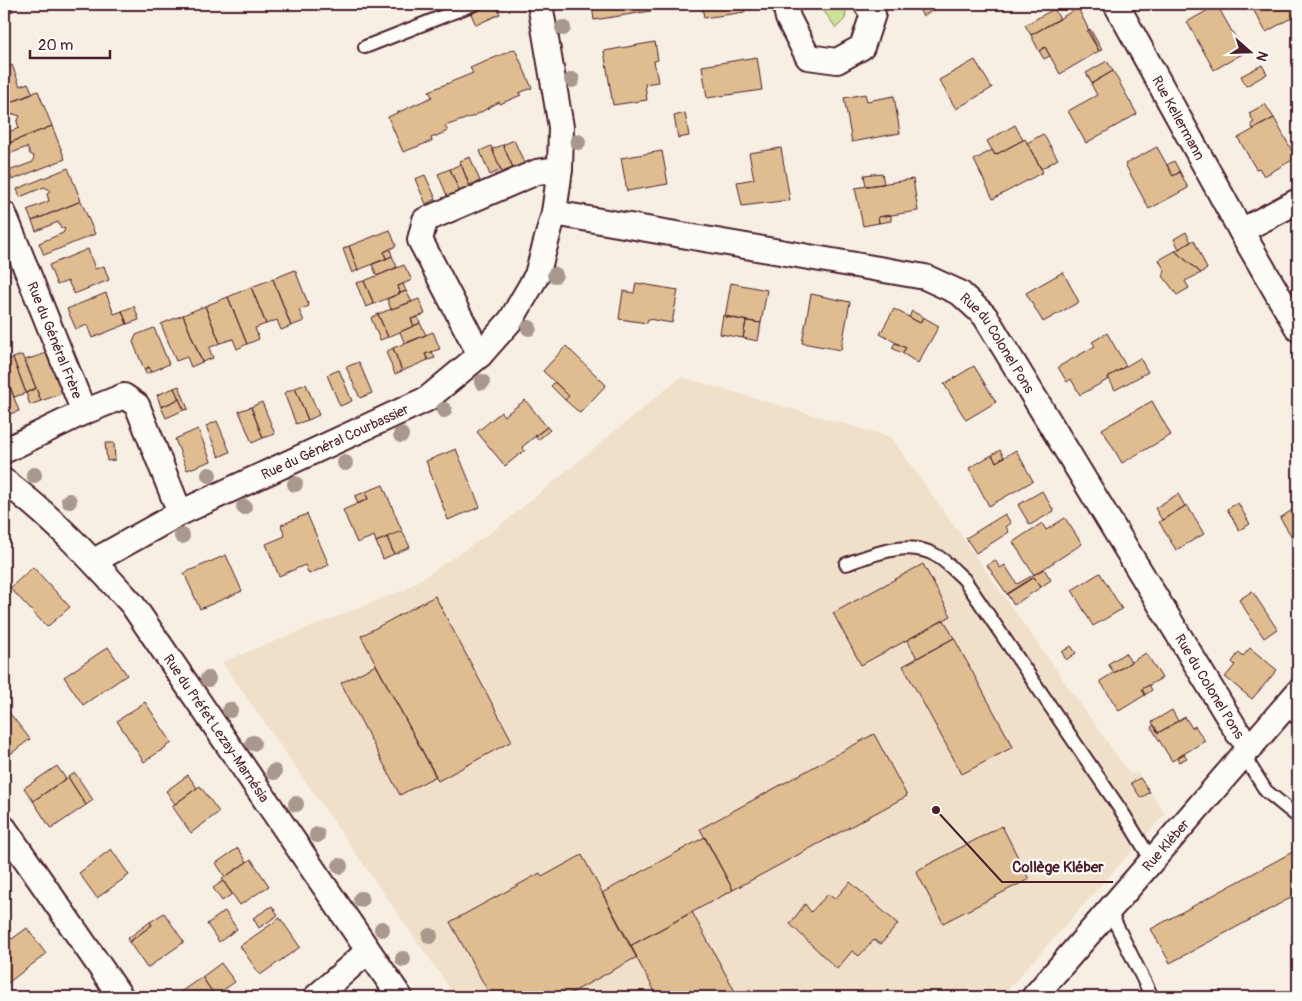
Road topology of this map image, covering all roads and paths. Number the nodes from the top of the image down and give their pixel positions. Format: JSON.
{"nodes":[{"id":1,"x":474,"y":4,"type":"edge"},
{"id":2,"x":540,"y":4,"type":"edge"},
{"id":3,"x":786,"y":4,"type":"edge"},
{"id":4,"x":866,"y":4,"type":"edge"},
{"id":5,"x":1116,"y":4,"type":"edge"},
{"id":6,"x":365,"y":47,"type":"dead end"},
{"id":7,"x":560,"y":170,"type":"junction"},
{"id":8,"x":1298,"y":201,"type":"edge"},
{"id":9,"x":554,"y":213,"type":"junction"},
{"id":10,"x":4,"y":214,"type":"edge"},
{"id":11,"x":1241,"y":231,"type":"junction"},
{"id":12,"x":1298,"y":330,"type":"edge"},
{"id":13,"x":480,"y":354,"type":"junction"},
{"id":14,"x":84,"y":412,"type":"junction"},
{"id":15,"x":4,"y":451,"type":"edge"},
{"id":16,"x":4,"y":482,"type":"edge"},
{"id":17,"x":180,"y":514,"type":"junction"},
{"id":18,"x":94,"y":561,"type":"junction"},
{"id":19,"x":846,"y":564,"type":"dead end"},
{"id":20,"x":1294,"y":706,"type":"edge"},
{"id":21,"x":1247,"y":752,"type":"junction"},
{"id":22,"x":1298,"y":817,"type":"edge"},
{"id":23,"x":4,"y":828,"type":"edge"},
{"id":24,"x":1152,"y":861,"type":"junction"},
{"id":25,"x":1109,"y":910,"type":"junction"},
{"id":26,"x":368,"y":951,"type":"junction"},
{"id":27,"x":121,"y":997,"type":"edge"},
{"id":28,"x":316,"y":997,"type":"edge"},
{"id":29,"x":400,"y":997,"type":"edge"},
{"id":30,"x":1034,"y":997,"type":"edge"},
{"id":31,"x":1152,"y":997,"type":"edge"}],
"edges":[{"from":1,"to":6,"type":"lane"},
{"from":2,"to":7,"type":"street","name":"Rue du Général Courbassier"},
{"from":3,"to":4,"type":"street"},
{"from":5,"to":11,"type":"street","name":"Rue Kellermann"},
{"from":7,"to":9,"type":"street","name":"Rue du Général Courbassier"},
{"from":7,"to":13,"type":"street"},
{"from":8,"to":11,"type":"street"},
{"from":9,"to":13,"type":"street","name":"Rue du Général Courbassier"},
{"from":9,"to":21,"type":"street","name":"Rue du Colonel Pons"},
{"from":10,"to":14,"type":"street","name":"Rue du Général Frère"},
{"from":11,"to":12,"type":"street","name":"Rue Kellermann"},
{"from":13,"to":17,"type":"street","name":"Rue du Général Courbassier"},
{"from":14,"to":15,"type":"street","name":"Rue du Général Frère"},
{"from":14,"to":17,"type":"street"},
{"from":16,"to":18,"type":"street","name":"Rue du Préfet Lezay-Marnésia"},
{"from":17,"to":18,"type":"street","name":"Rue du Général Courbassier"},
{"from":18,"to":26,"type":"street","name":"Rue du Préfet Lezay-Marnésia"},
{"from":19,"to":24,"type":"lane"},
{"from":20,"to":21,"type":"street","name":"Rue Kléber"},
{"from":21,"to":22,"type":"lane"},
{"from":21,"to":24,"type":"street","name":"Rue Kléber"},
{"from":23,"to":27,"type":"street"},
{"from":24,"to":25,"type":"street","name":"Rue Kléber"},
{"from":25,"to":30,"type":"street","name":"Rue Kléber"},
{"from":25,"to":31,"type":"lane"},
{"from":26,"to":28,"type":"street"},
{"from":26,"to":29,"type":"street","name":"Rue du Préfet Lezay-Marnésia"}]}
